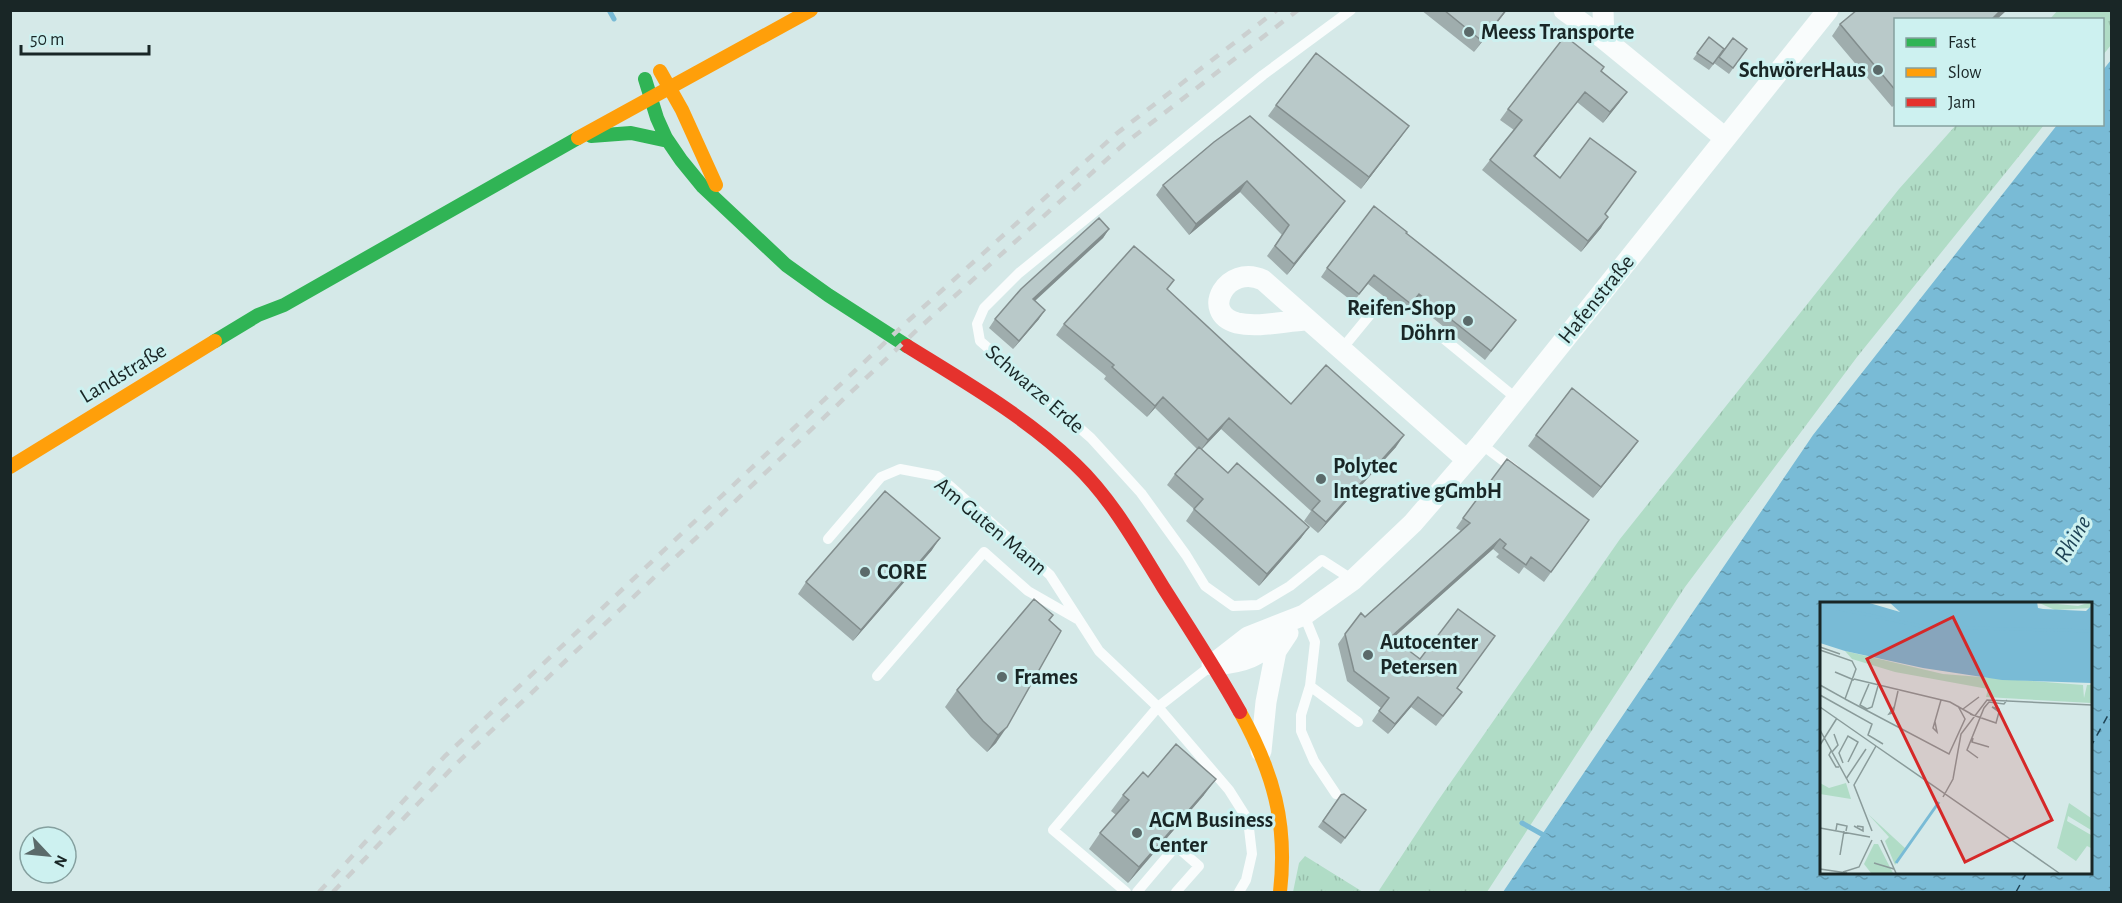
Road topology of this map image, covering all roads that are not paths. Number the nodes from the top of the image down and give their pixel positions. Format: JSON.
{"nodes":[{"id":1,"x":811,"y":10,"type":"edge"},
{"id":2,"x":1351,"y":10,"type":"edge"},
{"id":3,"x":1564,"y":10,"type":"edge"},
{"id":4,"x":1603,"y":10,"type":"edge"},
{"id":5,"x":1828,"y":10,"type":"edge"},
{"id":6,"x":1604,"y":39,"type":"junction"},
{"id":7,"x":675,"y":63,"type":"dead end"},
{"id":8,"x":660,"y":71,"type":"junction"},
{"id":9,"x":670,"y":87,"type":"junction"},
{"id":10,"x":651,"y":98,"type":"junction"},
{"id":11,"x":578,"y":138,"type":"junction"},
{"id":12,"x":1725,"y":138,"type":"junction"},
{"id":13,"x":669,"y":141,"type":"junction"},
{"id":14,"x":727,"y":209,"type":"junction"},
{"id":15,"x":347,"y":253,"type":"dead end"},
{"id":16,"x":1378,"y":305,"type":"dead end"},
{"id":17,"x":258,"y":315,"type":"junction"},
{"id":18,"x":1307,"y":320,"type":"dead end"},
{"id":19,"x":1444,"y":339,"type":"dead end"},
{"id":20,"x":1341,"y":350,"type":"junction"},
{"id":21,"x":1517,"y":399,"type":"junction"},
{"id":22,"x":1481,"y":444,"type":"junction"},
{"id":23,"x":1467,"y":460,"type":"junction"},
{"id":24,"x":10,"y":467,"type":"edge"},
{"id":25,"x":1526,"y":478,"type":"edge"},
{"id":26,"x":828,"y":539,"type":"dead end"},
{"id":27,"x":1353,"y":580,"type":"junction"},
{"id":28,"x":1304,"y":615,"type":"junction"},
{"id":29,"x":1079,"y":621,"type":"junction"},
{"id":30,"x":1288,"y":633,"type":"junction"},
{"id":31,"x":1212,"y":665,"type":"junction"},
{"id":32,"x":877,"y":676,"type":"dead end"},
{"id":33,"x":1310,"y":686,"type":"junction"},
{"id":34,"x":1158,"y":707,"type":"junction"},
{"id":35,"x":1358,"y":722,"type":"dead end"},
{"id":36,"x":1261,"y":752,"type":"junction"},
{"id":37,"x":1335,"y":794,"type":"dead end"},
{"id":38,"x":1126,"y":892,"type":"edge"},
{"id":39,"x":1137,"y":892,"type":"edge"},
{"id":40,"x":1176,"y":892,"type":"edge"},
{"id":41,"x":1239,"y":892,"type":"edge"},
{"id":42,"x":1280,"y":892,"type":"edge"}],
"edges":[{"from":1,"to":9,"type":"street"},
{"from":2,"to":27,"type":"lane","name":"Schwarze Erde"},
{"from":3,"to":6,"type":"street"},
{"from":4,"to":6,"type":"street"},
{"from":5,"to":12,"type":"street","name":"Hafenstraße"},
{"from":6,"to":12,"type":"street"},
{"from":7,"to":8,"type":"street"},
{"from":8,"to":9,"type":"street"},
{"from":8,"to":10,"type":"street"},
{"from":9,"to":10,"type":"street"},
{"from":9,"to":14,"type":"street"},
{"from":10,"to":11,"type":"street"},
{"from":10,"to":13,"type":"street"},
{"from":11,"to":13,"type":"street"},
{"from":11,"to":17,"type":"street"},
{"from":12,"to":21,"type":"street","name":"Hafenstraße"},
{"from":13,"to":14,"type":"street"},
{"from":14,"to":31,"type":"street"},
{"from":15,"to":17,"type":"street"},
{"from":16,"to":20,"type":"lane"},
{"from":17,"to":24,"type":"street","name":"Landstraße"},
{"from":18,"to":20,"type":"street"},
{"from":19,"to":21,"type":"lane"},
{"from":20,"to":23,"type":"street"},
{"from":21,"to":22,"type":"street","name":"Hafenstraße"},
{"from":22,"to":23,"type":"street","name":"Hafenstraße"},
{"from":22,"to":25,"type":"lane"},
{"from":23,"to":27,"type":"street","name":"Hafenstraße"},
{"from":26,"to":29,"type":"lane","name":"Am Guten Mann"},
{"from":27,"to":28,"type":"street","name":"Hafenstraße"},
{"from":28,"to":30,"type":"street","name":"Hafenstraße"},
{"from":28,"to":31,"type":"street","name":"Hafenstraße"},
{"from":28,"to":33,"type":"lane"},
{"from":29,"to":32,"type":"lane"},
{"from":29,"to":34,"type":"lane","name":"Am Guten Mann"},
{"from":30,"to":31,"type":"street","name":"Hafenstraße"},
{"from":30,"to":36,"type":"street","name":"Hafenstraße"},
{"from":31,"to":34,"type":"lane"},
{"from":31,"to":36,"type":"street"},
{"from":33,"to":35,"type":"lane"},
{"from":33,"to":37,"type":"lane"},
{"from":34,"to":38,"type":"lane"},
{"from":34,"to":41,"type":"lane","name":"Am Guten Mann"},
{"from":36,"to":42,"type":"street"},
{"from":39,"to":40,"type":"lane"}]}
